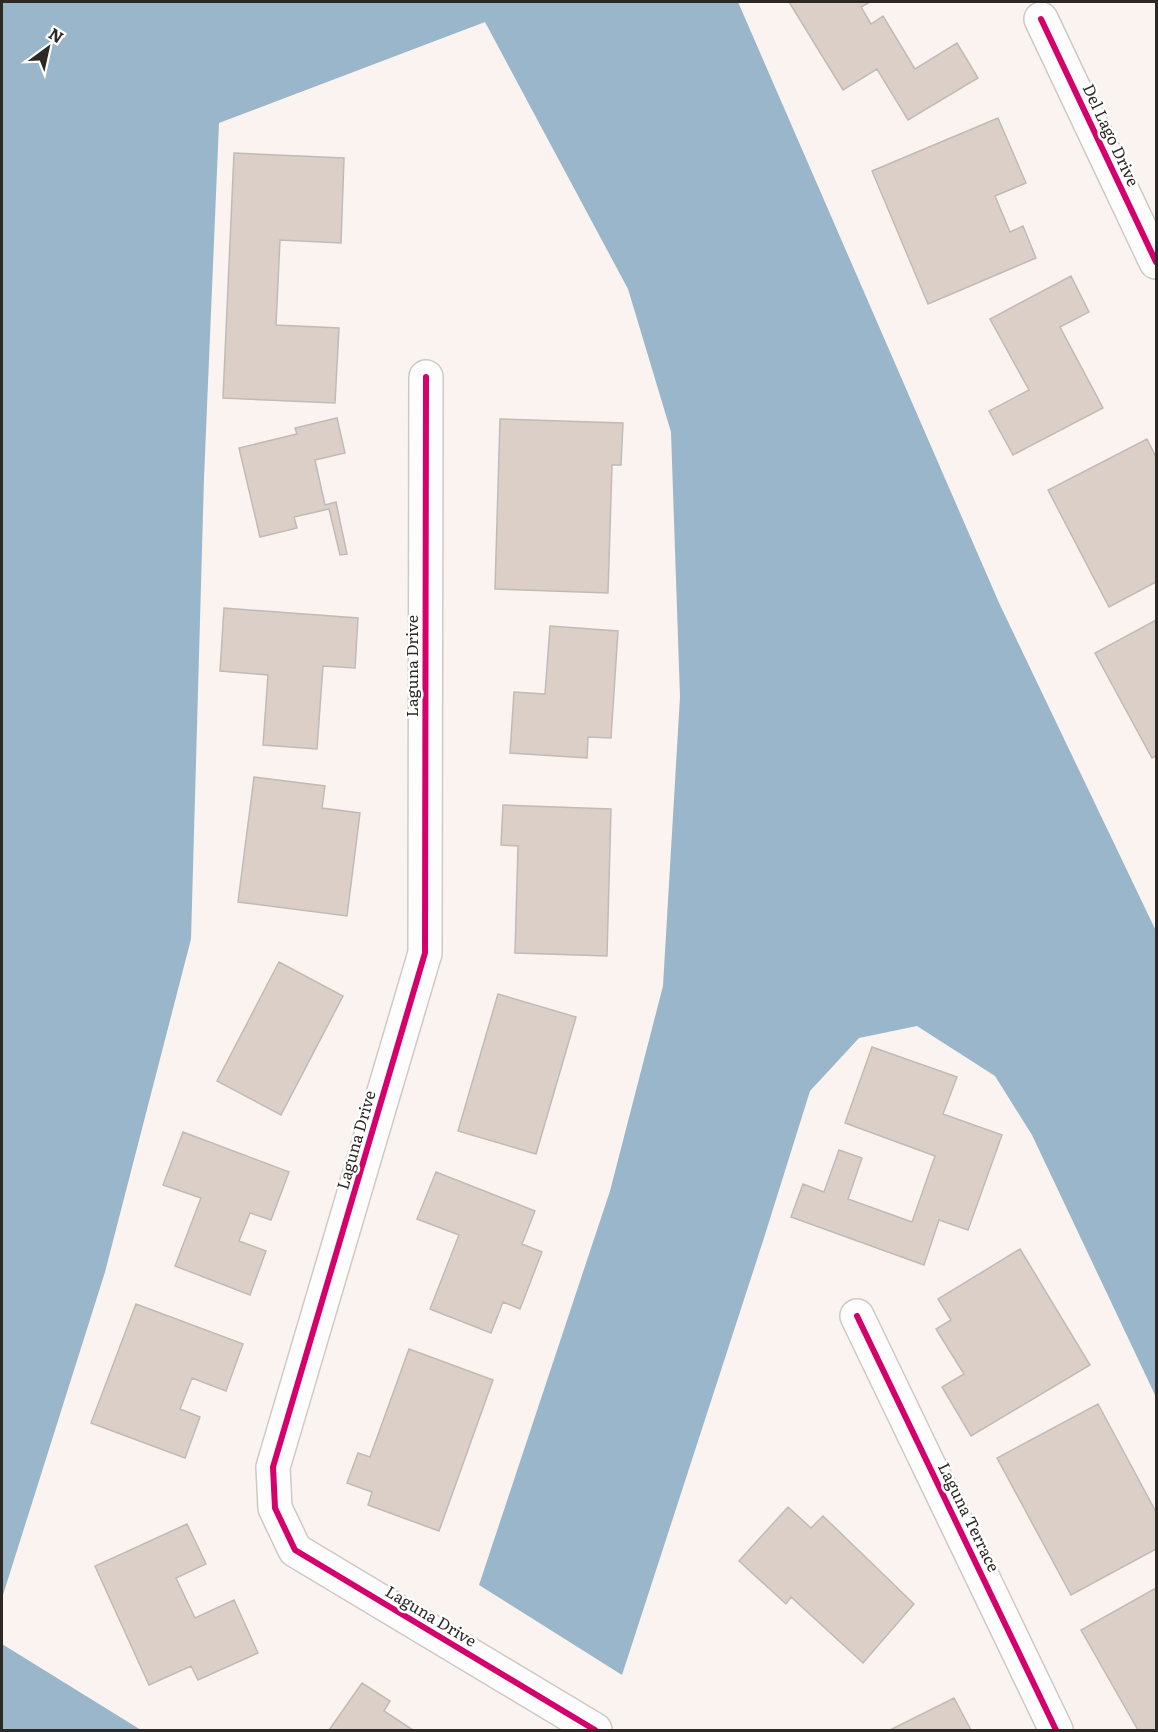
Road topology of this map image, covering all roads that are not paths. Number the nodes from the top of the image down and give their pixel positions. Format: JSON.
{"nodes":[{"id":1,"x":1041,"y":19,"type":"dead end"},
{"id":2,"x":1156,"y":262,"type":"edge"},
{"id":3,"x":426,"y":377,"type":"dead end"},
{"id":4,"x":857,"y":1316,"type":"dead end"},
{"id":5,"x":595,"y":1731,"type":"edge"},
{"id":6,"x":1056,"y":1731,"type":"edge"}],
"edges":[{"from":1,"to":2,"type":"street","name":"Del Lago Drive"},
{"from":3,"to":5,"type":"street","name":"Laguna Drive"},
{"from":4,"to":6,"type":"street","name":"Laguna Terrace"}]}
